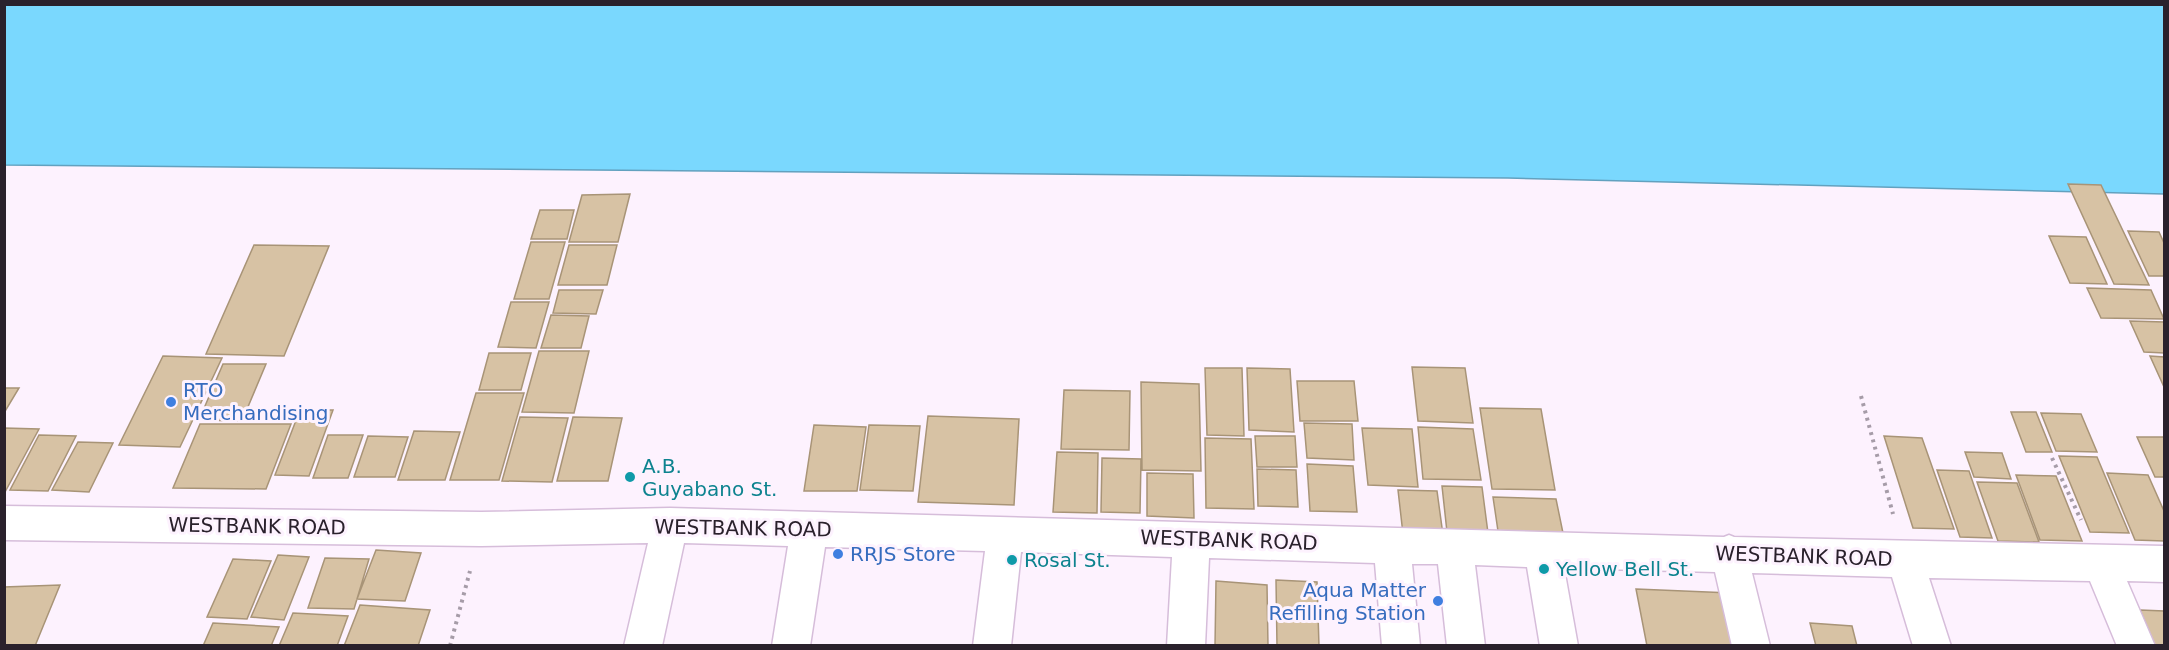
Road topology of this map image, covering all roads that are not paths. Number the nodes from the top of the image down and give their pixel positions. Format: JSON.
{"nodes":[{"id":1,"x":4,"y":523,"type":"edge"},
{"id":2,"x":670,"y":525,"type":"junction"},
{"id":3,"x":809,"y":529,"type":"junction"},
{"id":4,"x":1005,"y":534,"type":"junction"},
{"id":5,"x":1191,"y":539,"type":"junction"},
{"id":6,"x":1392,"y":546,"type":"junction"},
{"id":7,"x":1455,"y":547,"type":"junction"},
{"id":8,"x":1542,"y":549,"type":"junction"},
{"id":9,"x":1729,"y":553,"type":"junction"},
{"id":10,"x":1905,"y":560,"type":"junction"},
{"id":11,"x":2101,"y":563,"type":"junction"},
{"id":12,"x":2164,"y":564,"type":"edge"},
{"id":13,"x":643,"y":645,"type":"edge"},
{"id":14,"x":790,"y":645,"type":"edge"},
{"id":15,"x":992,"y":645,"type":"edge"},
{"id":16,"x":1186,"y":645,"type":"edge"},
{"id":17,"x":1401,"y":645,"type":"edge"},
{"id":18,"x":1466,"y":645,"type":"edge"},
{"id":19,"x":1559,"y":645,"type":"edge"},
{"id":20,"x":1751,"y":645,"type":"edge"},
{"id":21,"x":1932,"y":645,"type":"edge"},
{"id":22,"x":2136,"y":645,"type":"edge"}],
"edges":[{"from":1,"to":2,"type":"street","name":"WESTBANK ROAD"},
{"from":2,"to":3,"type":"street","name":"WESTBANK ROAD"},
{"from":2,"to":13,"type":"street"},
{"from":3,"to":4,"type":"street","name":"WESTBANK ROAD"},
{"from":3,"to":14,"type":"street"},
{"from":4,"to":5,"type":"street","name":"WESTBANK ROAD"},
{"from":4,"to":15,"type":"street"},
{"from":5,"to":6,"type":"street","name":"WESTBANK ROAD"},
{"from":5,"to":16,"type":"street"},
{"from":6,"to":7,"type":"street","name":"WESTBANK ROAD"},
{"from":6,"to":17,"type":"street"},
{"from":7,"to":8,"type":"street","name":"WESTBANK ROAD"},
{"from":7,"to":18,"type":"street"},
{"from":8,"to":9,"type":"street","name":"WESTBANK ROAD"},
{"from":8,"to":19,"type":"street"},
{"from":9,"to":10,"type":"street","name":"WESTBANK ROAD"},
{"from":9,"to":20,"type":"street"},
{"from":10,"to":11,"type":"street","name":"WESTBANK ROAD"},
{"from":10,"to":21,"type":"street"},
{"from":11,"to":12,"type":"street","name":"WESTBANK ROAD"},
{"from":11,"to":22,"type":"street"}]}
